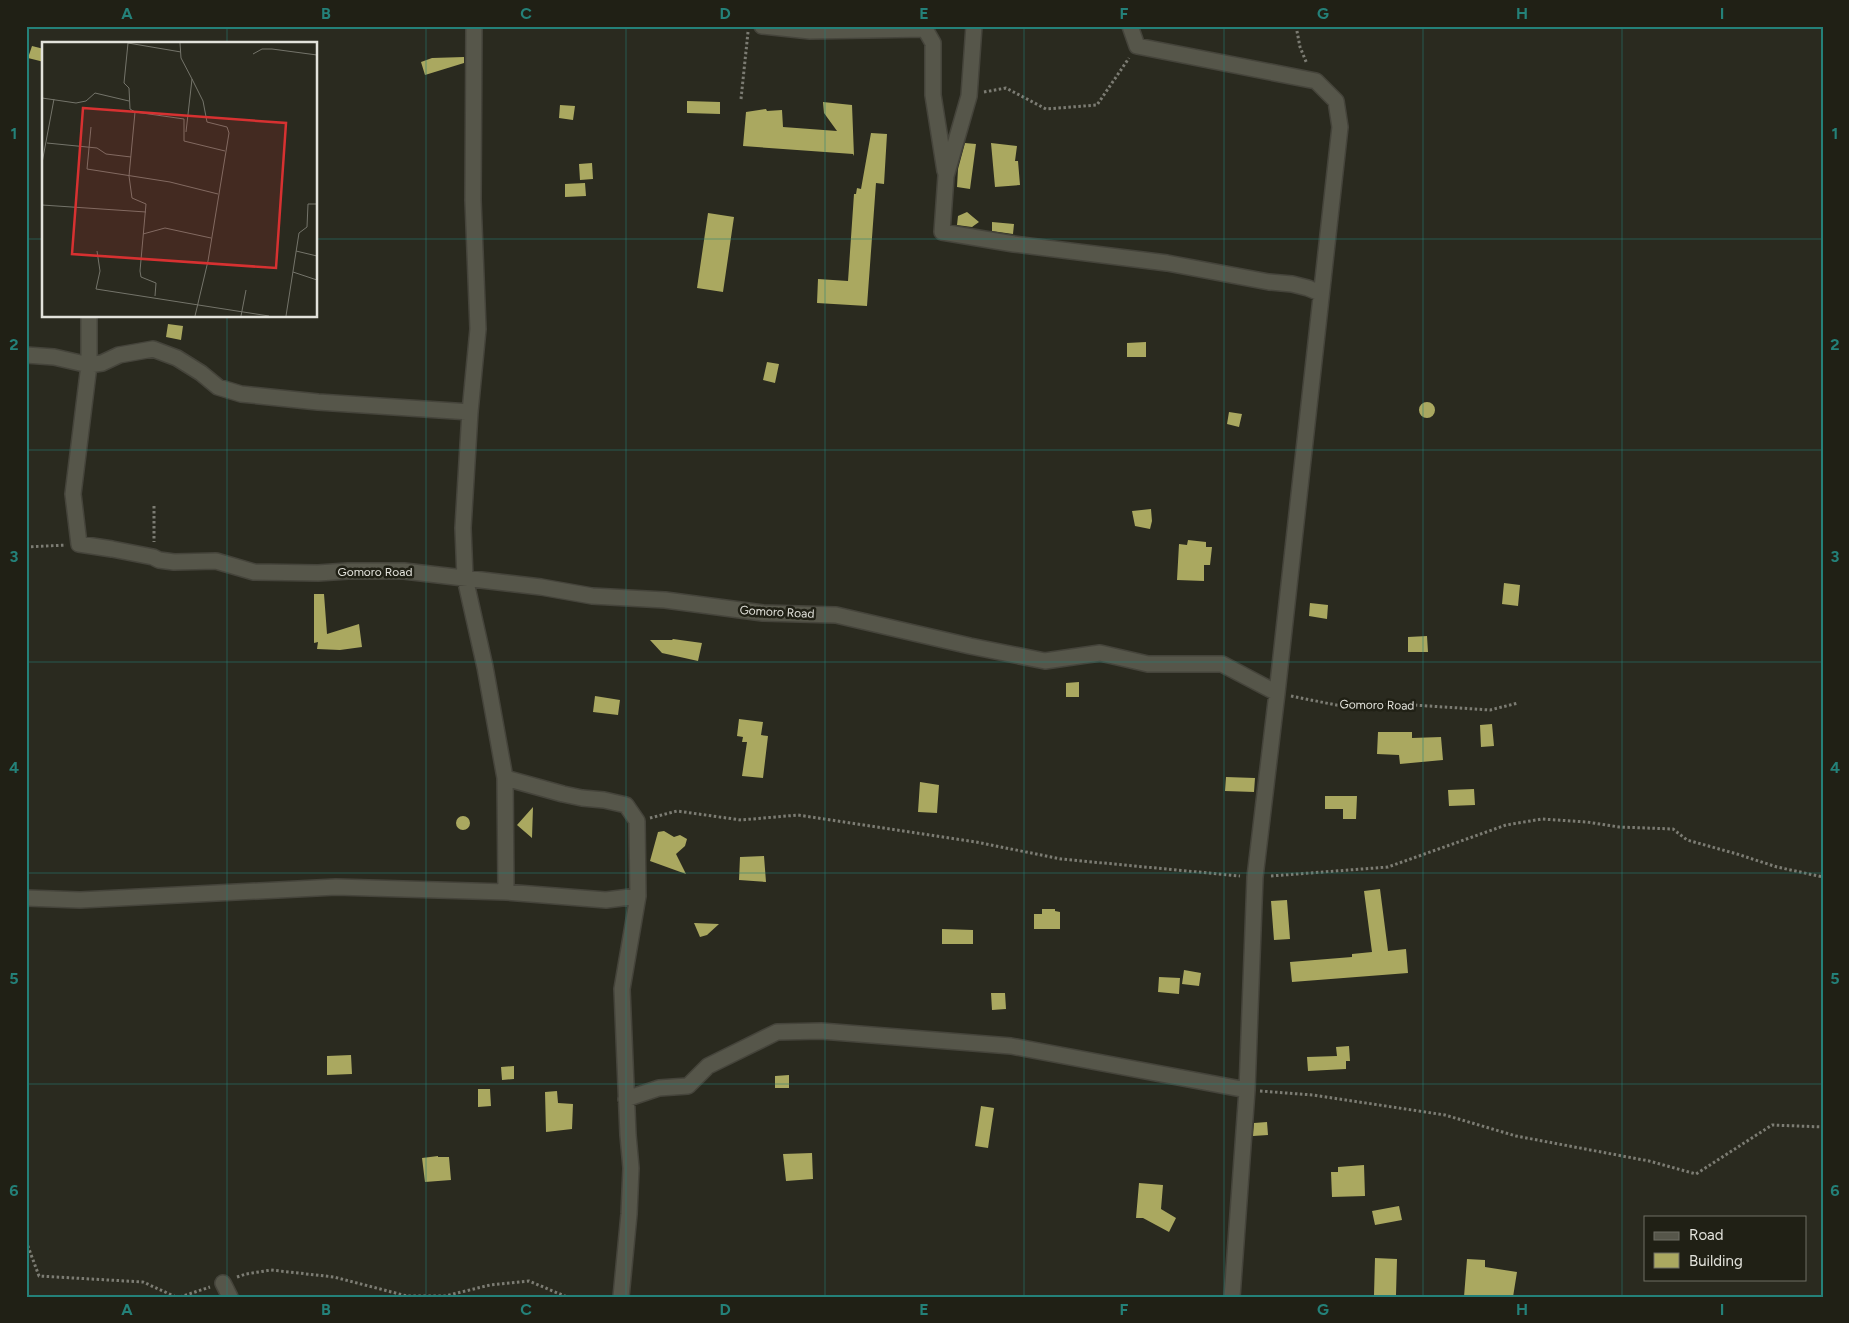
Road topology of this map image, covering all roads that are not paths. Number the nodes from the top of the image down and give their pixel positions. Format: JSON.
{"nodes":[{"id":1,"x":474,"y":26,"type":"edge"},
{"id":2,"x":762,"y":26,"type":"edge"},
{"id":3,"x":974,"y":26,"type":"edge"},
{"id":4,"x":1130,"y":26,"type":"edge"},
{"id":5,"x":946,"y":176,"type":"junction"},
{"id":6,"x":1320,"y":294,"type":"junction"},
{"id":7,"x":89,"y":318,"type":"edge"},
{"id":8,"x":26,"y":355,"type":"edge"},
{"id":9,"x":89,"y":365,"type":"junction"},
{"id":10,"x":470,"y":412,"type":"junction"},
{"id":11,"x":465,"y":578,"type":"junction"},
{"id":12,"x":1277,"y":693,"type":"junction"},
{"id":13,"x":505,"y":778,"type":"junction"},
{"id":14,"x":506,"y":892,"type":"junction"},
{"id":15,"x":638,"y":896,"type":"junction"},
{"id":16,"x":26,"y":898,"type":"edge"},
{"id":17,"x":1247,"y":1090,"type":"junction"},
{"id":18,"x":626,"y":1099,"type":"junction"},
{"id":19,"x":223,"y":1283,"type":"road end"},
{"id":20,"x":230,"y":1297,"type":"edge"},
{"id":21,"x":621,"y":1297,"type":"edge"},
{"id":22,"x":1232,"y":1297,"type":"edge"}],
"edges":[{"from":1,"to":10,"type":"street"},
{"from":2,"to":5,"type":"street"},
{"from":3,"to":5,"type":"street"},
{"from":4,"to":6,"type":"street"},
{"from":5,"to":6,"type":"street"},
{"from":6,"to":12,"type":"street"},
{"from":7,"to":9,"type":"street"},
{"from":8,"to":9,"type":"street"},
{"from":9,"to":10,"type":"street"},
{"from":9,"to":11,"type":"street","name":"Gomoro Road"},
{"from":10,"to":11,"type":"street"},
{"from":11,"to":12,"type":"street","name":"Gomoro Road"},
{"from":11,"to":13,"type":"street"},
{"from":12,"to":17,"type":"street"},
{"from":13,"to":14,"type":"street"},
{"from":13,"to":15,"type":"street"},
{"from":14,"to":15,"type":"street"},
{"from":14,"to":16,"type":"street"},
{"from":15,"to":18,"type":"street"},
{"from":17,"to":18,"type":"street"},
{"from":17,"to":22,"type":"street"},
{"from":18,"to":21,"type":"street"},
{"from":19,"to":20,"type":"street"}]}
